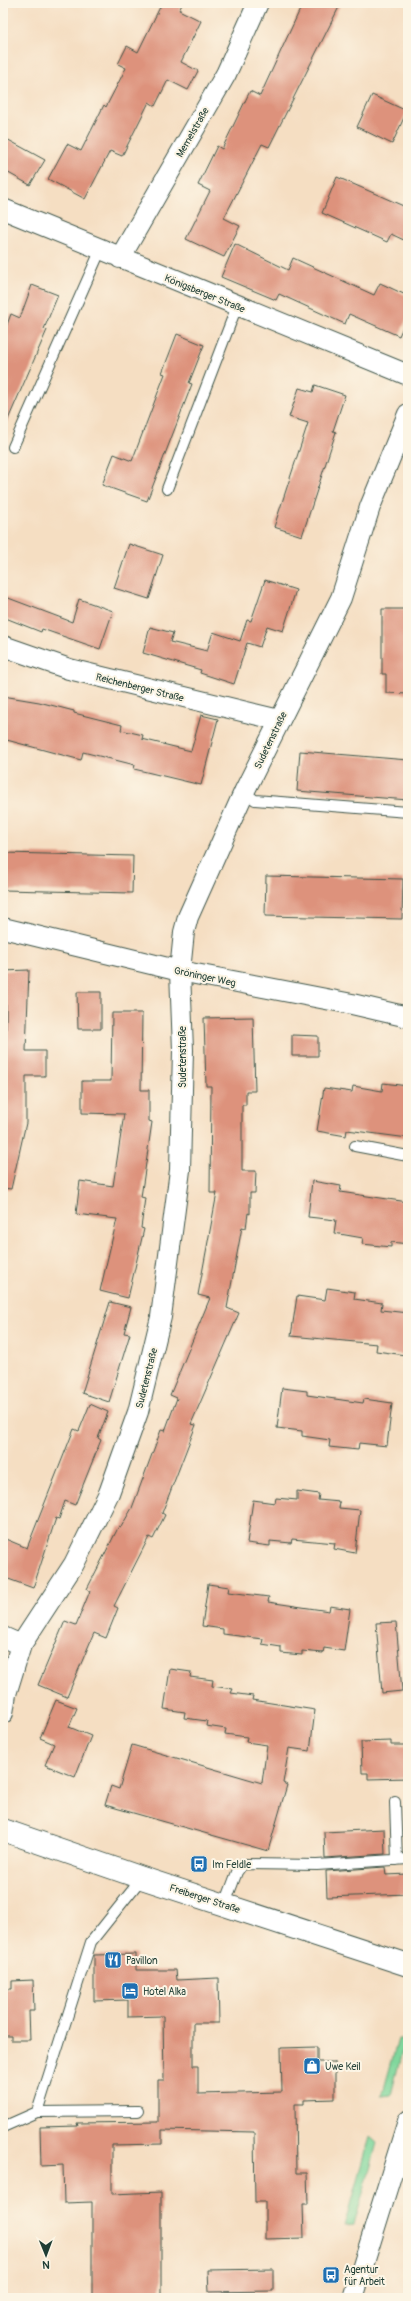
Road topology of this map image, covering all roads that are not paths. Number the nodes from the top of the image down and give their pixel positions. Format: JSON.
{"nodes":[{"id":1,"x":258,"y":3,"type":"edge"},
{"id":2,"x":3,"y":209,"type":"edge"},
{"id":3,"x":101,"y":249,"type":"junction"},
{"id":4,"x":120,"y":258,"type":"junction"},
{"id":5,"x":237,"y":306,"type":"junction"},
{"id":6,"x":408,"y":375,"type":"edge"},
{"id":7,"x":408,"y":414,"type":"edge"},
{"id":8,"x":13,"y":447,"type":"dead end"},
{"id":9,"x":167,"y":489,"type":"dead end"},
{"id":10,"x":3,"y":646,"type":"edge"},
{"id":11,"x":279,"y":720,"type":"junction"},
{"id":12,"x":244,"y":792,"type":"junction"},
{"id":13,"x":408,"y":812,"type":"edge"},
{"id":14,"x":3,"y":928,"type":"edge"},
{"id":15,"x":180,"y":971,"type":"junction"},
{"id":16,"x":408,"y":1017,"type":"edge"},
{"id":17,"x":355,"y":1146,"type":"dead end"},
{"id":18,"x":408,"y":1156,"type":"edge"},
{"id":19,"x":3,"y":1637,"type":"edge"},
{"id":20,"x":21,"y":1645,"type":"junction"},
{"id":21,"x":3,"y":1713,"type":"edge"},
{"id":22,"x":395,"y":1802,"type":"dead end"},
{"id":23,"x":3,"y":1830,"type":"edge"},
{"id":24,"x":408,"y":1859,"type":"edge"},
{"id":25,"x":397,"y":1860,"type":"junction"},
{"id":26,"x":142,"y":1878,"type":"junction"},
{"id":27,"x":225,"y":1904,"type":"junction"},
{"id":28,"x":408,"y":1965,"type":"edge"},
{"id":29,"x":138,"y":2111,"type":"dead end"},
{"id":30,"x":37,"y":2112,"type":"junction"},
{"id":31,"x":408,"y":2121,"type":"edge"},
{"id":32,"x":3,"y":2127,"type":"edge"},
{"id":33,"x":354,"y":2298,"type":"edge"}],
"edges":[{"from":1,"to":4,"type":"street","name":"Memelstraße"},
{"from":2,"to":3,"type":"street","name":"Königsberger Straße"},
{"from":3,"to":4,"type":"street","name":"Königsberger Straße"},
{"from":3,"to":8,"type":"lane"},
{"from":4,"to":5,"type":"street","name":"Königsberger Straße"},
{"from":5,"to":6,"type":"street","name":"Königsberger Straße"},
{"from":5,"to":9,"type":"lane"},
{"from":7,"to":11,"type":"street","name":"Sudetenstraße"},
{"from":10,"to":11,"type":"street","name":"Reichenberger Straße"},
{"from":11,"to":12,"type":"street","name":"Sudetenstraße"},
{"from":12,"to":13,"type":"lane"},
{"from":12,"to":15,"type":"street","name":"Sudetenstraße"},
{"from":14,"to":15,"type":"street","name":"Gröninger Weg"},
{"from":15,"to":16,"type":"street","name":"Gröninger Weg"},
{"from":15,"to":20,"type":"street","name":"Sudetenstraße"},
{"from":17,"to":18,"type":"lane"},
{"from":19,"to":20,"type":"street"},
{"from":20,"to":21,"type":"street","name":"Sudetenstraße"},
{"from":22,"to":25,"type":"lane"},
{"from":23,"to":26,"type":"main road","name":"Freiberger Straße"},
{"from":24,"to":25,"type":"lane"},
{"from":25,"to":27,"type":"lane"},
{"from":26,"to":27,"type":"main road","name":"Freiberger Straße"},
{"from":26,"to":30,"type":"lane"},
{"from":27,"to":28,"type":"main road","name":"Freiberger Straße"},
{"from":29,"to":30,"type":"lane"},
{"from":30,"to":32,"type":"lane"},
{"from":31,"to":33,"type":"street"}]}
